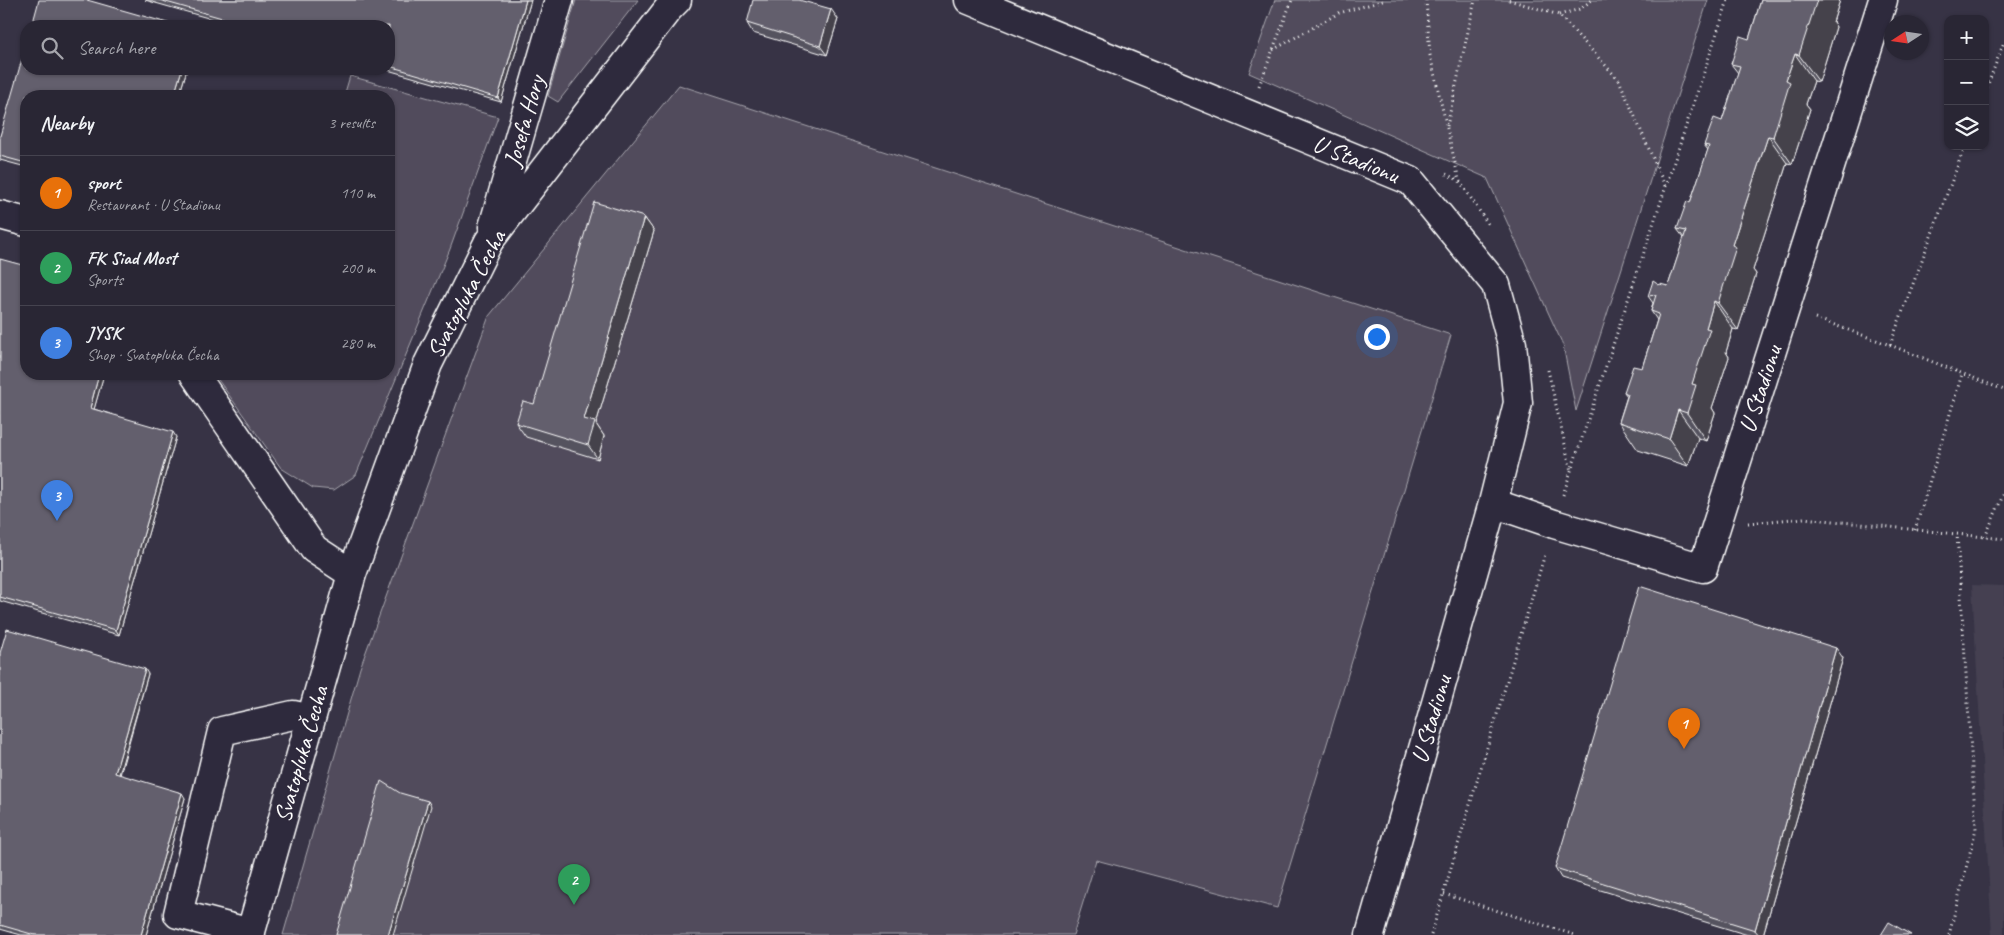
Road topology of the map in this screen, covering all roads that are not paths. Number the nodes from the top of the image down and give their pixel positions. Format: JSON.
{"nodes":[{"id":1,"x":560,"y":0,"type":"edge"},
{"id":2,"x":677,"y":0,"type":"edge"},
{"id":3,"x":969,"y":0,"type":"edge"},
{"id":4,"x":1883,"y":0,"type":"edge"},
{"id":5,"x":0,"y":215,"type":"edge"},
{"id":6,"x":20,"y":220,"type":"edge"},
{"id":7,"x":489,"y":241,"type":"junction"},
{"id":8,"x":198,"y":380,"type":"edge"},
{"id":9,"x":1493,"y":503,"type":"junction"},
{"id":10,"x":352,"y":574,"type":"junction"},
{"id":11,"x":311,"y":720,"type":"junction"},
{"id":12,"x":250,"y":934,"type":"edge"},
{"id":13,"x":1370,"y":935,"type":"edge"}],
"edges":[{"from":1,"to":7,"type":"street","name":"Josefa Hory"},
{"from":2,"to":7,"type":"street","name":"Svatopluka Čecha"},
{"from":3,"to":9,"type":"street","name":"U Stadionu"},
{"from":4,"to":9,"type":"street","name":"U Stadionu"},
{"from":5,"to":6,"type":"street"},
{"from":7,"to":10,"type":"street","name":"Svatopluka Čecha"},
{"from":8,"to":10,"type":"street"},
{"from":9,"to":13,"type":"street","name":"U Stadionu"},
{"from":10,"to":11,"type":"street","name":"Svatopluka Čecha"},
{"from":11,"to":12,"type":"street","name":"Svatopluka Čecha"},
{"from":11,"to":12,"type":"street"}]}
